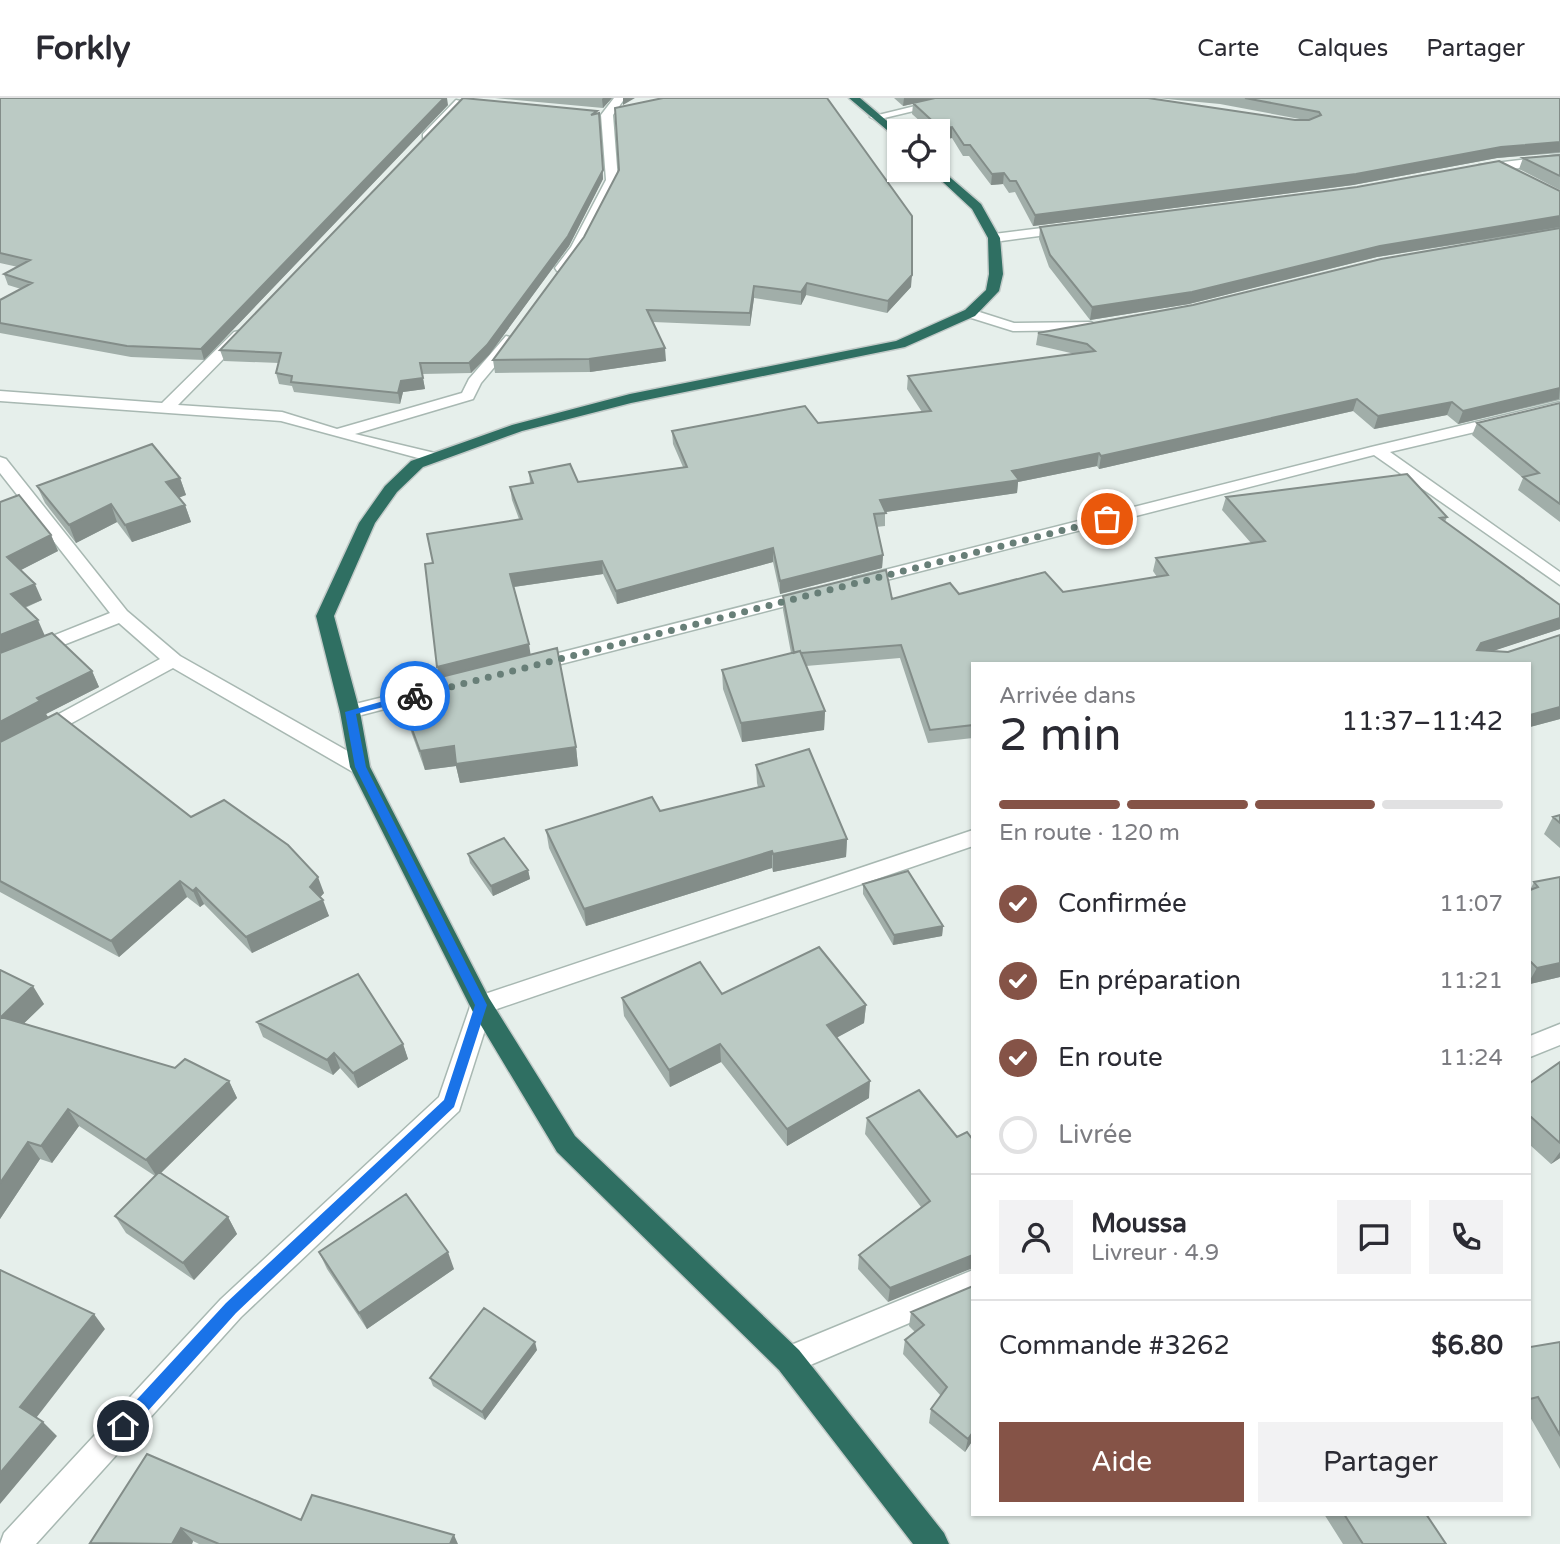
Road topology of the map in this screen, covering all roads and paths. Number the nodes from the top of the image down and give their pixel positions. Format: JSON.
{"nodes":[{"id":1,"x":620,"y":98,"type":"edge"},
{"id":2,"x":854,"y":98,"type":"edge"},
{"id":3,"x":963,"y":98,"type":"edge"},
{"id":4,"x":460,"y":102,"type":"edge"},
{"id":5,"x":876,"y":117,"type":"junction"},
{"id":6,"x":887,"y":127,"type":"edge"},
{"id":7,"x":413,"y":151,"type":"edge"},
{"id":8,"x":1560,"y":159,"type":"edge"},
{"id":9,"x":1497,"y":165,"type":"junction"},
{"id":10,"x":1471,"y":170,"type":"edge"},
{"id":11,"x":1518,"y":176,"type":"edge"},
{"id":12,"x":949,"y":182,"type":"edge"},
{"id":13,"x":1086,"y":227,"type":"edge"},
{"id":14,"x":994,"y":238,"type":"junction"},
{"id":15,"x":553,"y":281,"type":"edge"},
{"id":16,"x":970,"y":313,"type":"junction"},
{"id":17,"x":253,"y":320,"type":"edge"},
{"id":18,"x":1111,"y":323,"type":"edge"},
{"id":19,"x":520,"y":326,"type":"edge"},
{"id":20,"x":0,"y":396,"type":"edge"},
{"id":21,"x":1560,"y":407,"type":"edge"},
{"id":22,"x":166,"y":408,"type":"junction"},
{"id":23,"x":337,"y":434,"type":"junction"},
{"id":24,"x":1377,"y":450,"type":"junction"},
{"id":25,"x":433,"y":457,"type":"junction"},
{"id":26,"x":0,"y":461,"type":"edge"},
{"id":27,"x":1560,"y":580,"type":"edge"},
{"id":28,"x":121,"y":615,"type":"junction"},
{"id":29,"x":173,"y":660,"type":"junction"},
{"id":30,"x":0,"y":664,"type":"edge"},
{"id":31,"x":512,"y":671,"type":"edge"},
{"id":32,"x":445,"y":688,"type":"edge"},
{"id":33,"x":350,"y":712,"type":"junction"},
{"id":34,"x":0,"y":755,"type":"edge"},
{"id":35,"x":360,"y":767,"type":"junction"},
{"id":36,"x":971,"y":839,"type":"edge"},
{"id":37,"x":481,"y":1005,"type":"junction"},
{"id":38,"x":1560,"y":1034,"type":"edge"},
{"id":39,"x":1531,"y":1047,"type":"edge"},
{"id":40,"x":971,"y":1284,"type":"edge"},
{"id":41,"x":789,"y":1360,"type":"junction"},
{"id":42,"x":15,"y":1544,"type":"edge"},
{"id":43,"x":933,"y":1544,"type":"edge"}],
"edges":[{"from":1,"to":15,"type":"street"},
{"from":2,"to":5,"type":"highway"},
{"from":3,"to":5,"type":"street"},
{"from":4,"to":7,"type":"street"},
{"from":5,"to":6,"type":"highway"},
{"from":8,"to":9,"type":"street"},
{"from":9,"to":10,"type":"street"},
{"from":9,"to":11,"type":"street"},
{"from":12,"to":14,"type":"highway"},
{"from":13,"to":14,"type":"street"},
{"from":14,"to":16,"type":"highway"},
{"from":16,"to":18,"type":"street"},
{"from":16,"to":25,"type":"highway"},
{"from":17,"to":22,"type":"street"},
{"from":19,"to":23,"type":"street"},
{"from":20,"to":22,"type":"street"},
{"from":21,"to":24,"type":"street"},
{"from":22,"to":23,"type":"street"},
{"from":23,"to":25,"type":"street"},
{"from":24,"to":27,"type":"street"},
{"from":24,"to":31,"type":"street"},
{"from":25,"to":33,"type":"highway"},
{"from":26,"to":28,"type":"street"},
{"from":28,"to":29,"type":"street"},
{"from":28,"to":30,"type":"street"},
{"from":29,"to":34,"type":"street"},
{"from":29,"to":35,"type":"street"},
{"from":32,"to":33,"type":"street"},
{"from":33,"to":35,"type":"highway"},
{"from":35,"to":37,"type":"highway"},
{"from":36,"to":37,"type":"street"},
{"from":37,"to":41,"type":"highway"},
{"from":37,"to":42,"type":"street"},
{"from":38,"to":39,"type":"street"},
{"from":40,"to":41,"type":"street"},
{"from":41,"to":43,"type":"highway"}]}
